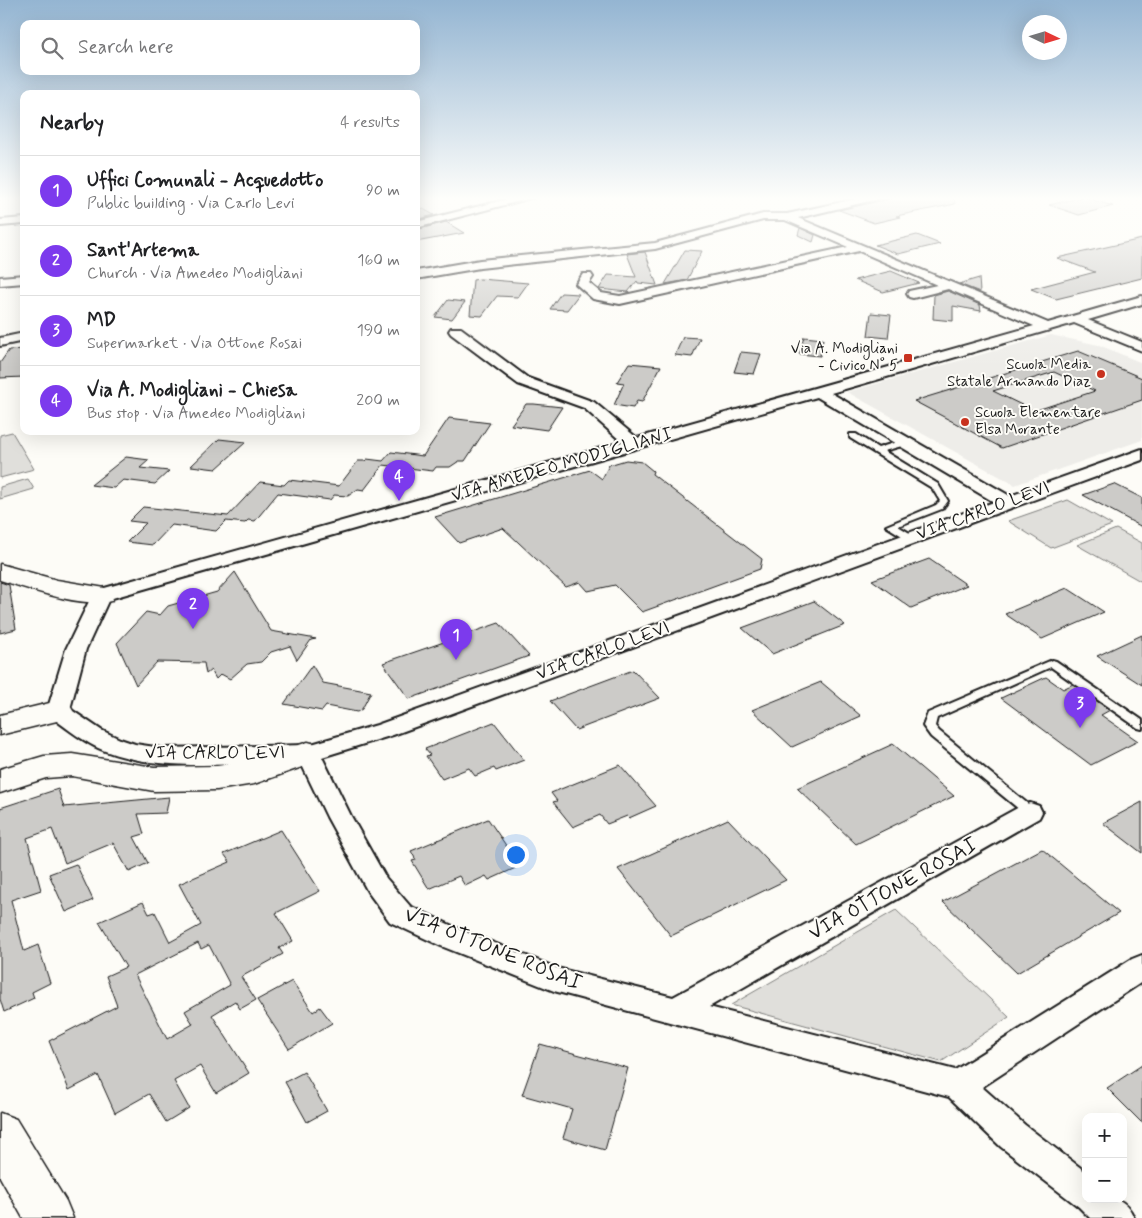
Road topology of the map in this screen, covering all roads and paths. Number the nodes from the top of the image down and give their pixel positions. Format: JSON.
{"nodes":[{"id":1,"x":579,"y":254,"type":"edge"},
{"id":2,"x":831,"y":254,"type":"edge"},
{"id":3,"x":872,"y":254,"type":"edge"},
{"id":4,"x":420,"y":274,"type":"edge"},
{"id":5,"x":587,"y":277,"type":"dead end"},
{"id":6,"x":20,"y":279,"type":"edge"},
{"id":7,"x":0,"y":280,"type":"edge"},
{"id":8,"x":947,"y":286,"type":"junction"},
{"id":9,"x":913,"y":294,"type":"dead end"},
{"id":10,"x":1142,"y":300,"type":"edge"},
{"id":11,"x":1075,"y":319,"type":"junction"},
{"id":12,"x":1047,"y":327,"type":"junction"},
{"id":13,"x":456,"y":331,"type":"dead end"},
{"id":14,"x":20,"y":339,"type":"edge"},
{"id":15,"x":0,"y":342,"type":"edge"},
{"id":16,"x":1142,"y":347,"type":"edge"},
{"id":17,"x":819,"y":392,"type":"junction"},
{"id":18,"x":853,"y":436,"type":"dead end"},
{"id":19,"x":906,"y":442,"type":"junction"},
{"id":20,"x":634,"y":444,"type":"junction"},
{"id":21,"x":877,"y":451,"type":"junction"},
{"id":22,"x":1142,"y":454,"type":"edge"},
{"id":23,"x":1007,"y":502,"type":"junction"},
{"id":24,"x":910,"y":537,"type":"junction"},
{"id":25,"x":0,"y":572,"type":"edge"},
{"id":26,"x":101,"y":595,"type":"junction"},
{"id":27,"x":58,"y":711,"type":"junction"},
{"id":28,"x":0,"y":725,"type":"edge"},
{"id":29,"x":1142,"y":725,"type":"edge"},
{"id":30,"x":308,"y":753,"type":"junction"},
{"id":31,"x":0,"y":781,"type":"edge"},
{"id":32,"x":1030,"y":812,"type":"joint"},
{"id":33,"x":1142,"y":967,"type":"edge"},
{"id":34,"x":677,"y":1010,"type":"junction"},
{"id":35,"x":958,"y":1085,"type":"junction"},
{"id":36,"x":0,"y":1134,"type":"edge"},
{"id":37,"x":1082,"y":1190,"type":"edge"},
{"id":38,"x":1098,"y":1203,"type":"edge"},
{"id":39,"x":49,"y":1218,"type":"edge"},
{"id":40,"x":1117,"y":1218,"type":"edge"}],
"edges":[{"from":1,"to":4,"type":"street"},
{"from":2,"to":5,"type":"street"},
{"from":3,"to":8,"type":"street"},
{"from":6,"to":7,"type":"street"},
{"from":8,"to":9,"type":"street"},
{"from":8,"to":12,"type":"street"},
{"from":10,"to":11,"type":"street","name":"VIA AMEDEO MODIGLIANI"},
{"from":11,"to":12,"type":"street","name":"VIA AMEDEO MODIGLIANI"},
{"from":11,"to":16,"type":"street"},
{"from":12,"to":17,"type":"street","name":"VIA AMEDEO MODIGLIANI"},
{"from":13,"to":20,"type":"street"},
{"from":14,"to":15,"type":"street"},
{"from":17,"to":19,"type":"street"},
{"from":17,"to":20,"type":"street","name":"VIA AMEDEO MODIGLIANI"},
{"from":18,"to":21,"type":"lane"},
{"from":19,"to":21,"type":"lane"},
{"from":19,"to":23,"type":"street"},
{"from":20,"to":26,"type":"street","name":"VIA AMEDEO MODIGLIANI"},
{"from":21,"to":24,"type":"lane"},
{"from":22,"to":23,"type":"street","name":"VIA CARLO LEVI"},
{"from":23,"to":24,"type":"street","name":"VIA CARLO LEVI"},
{"from":24,"to":30,"type":"street","name":"VIA CARLO LEVI"},
{"from":25,"to":26,"type":"street"},
{"from":26,"to":27,"type":"street"},
{"from":27,"to":28,"type":"street"},
{"from":27,"to":30,"type":"street","name":"VIA CARLO LEVI"},
{"from":29,"to":32,"type":"lane"},
{"from":30,"to":31,"type":"street"},
{"from":30,"to":34,"type":"street","name":"VIA OTTONE ROSAI"},
{"from":32,"to":34,"type":"street","name":"VIA OTTONE ROSAI"},
{"from":33,"to":35,"type":"street"},
{"from":34,"to":35,"type":"street","name":"VIA OTTONE ROSAI"},
{"from":35,"to":37,"type":"street"},
{"from":36,"to":39,"type":"street"},
{"from":38,"to":40,"type":"street"}]}
